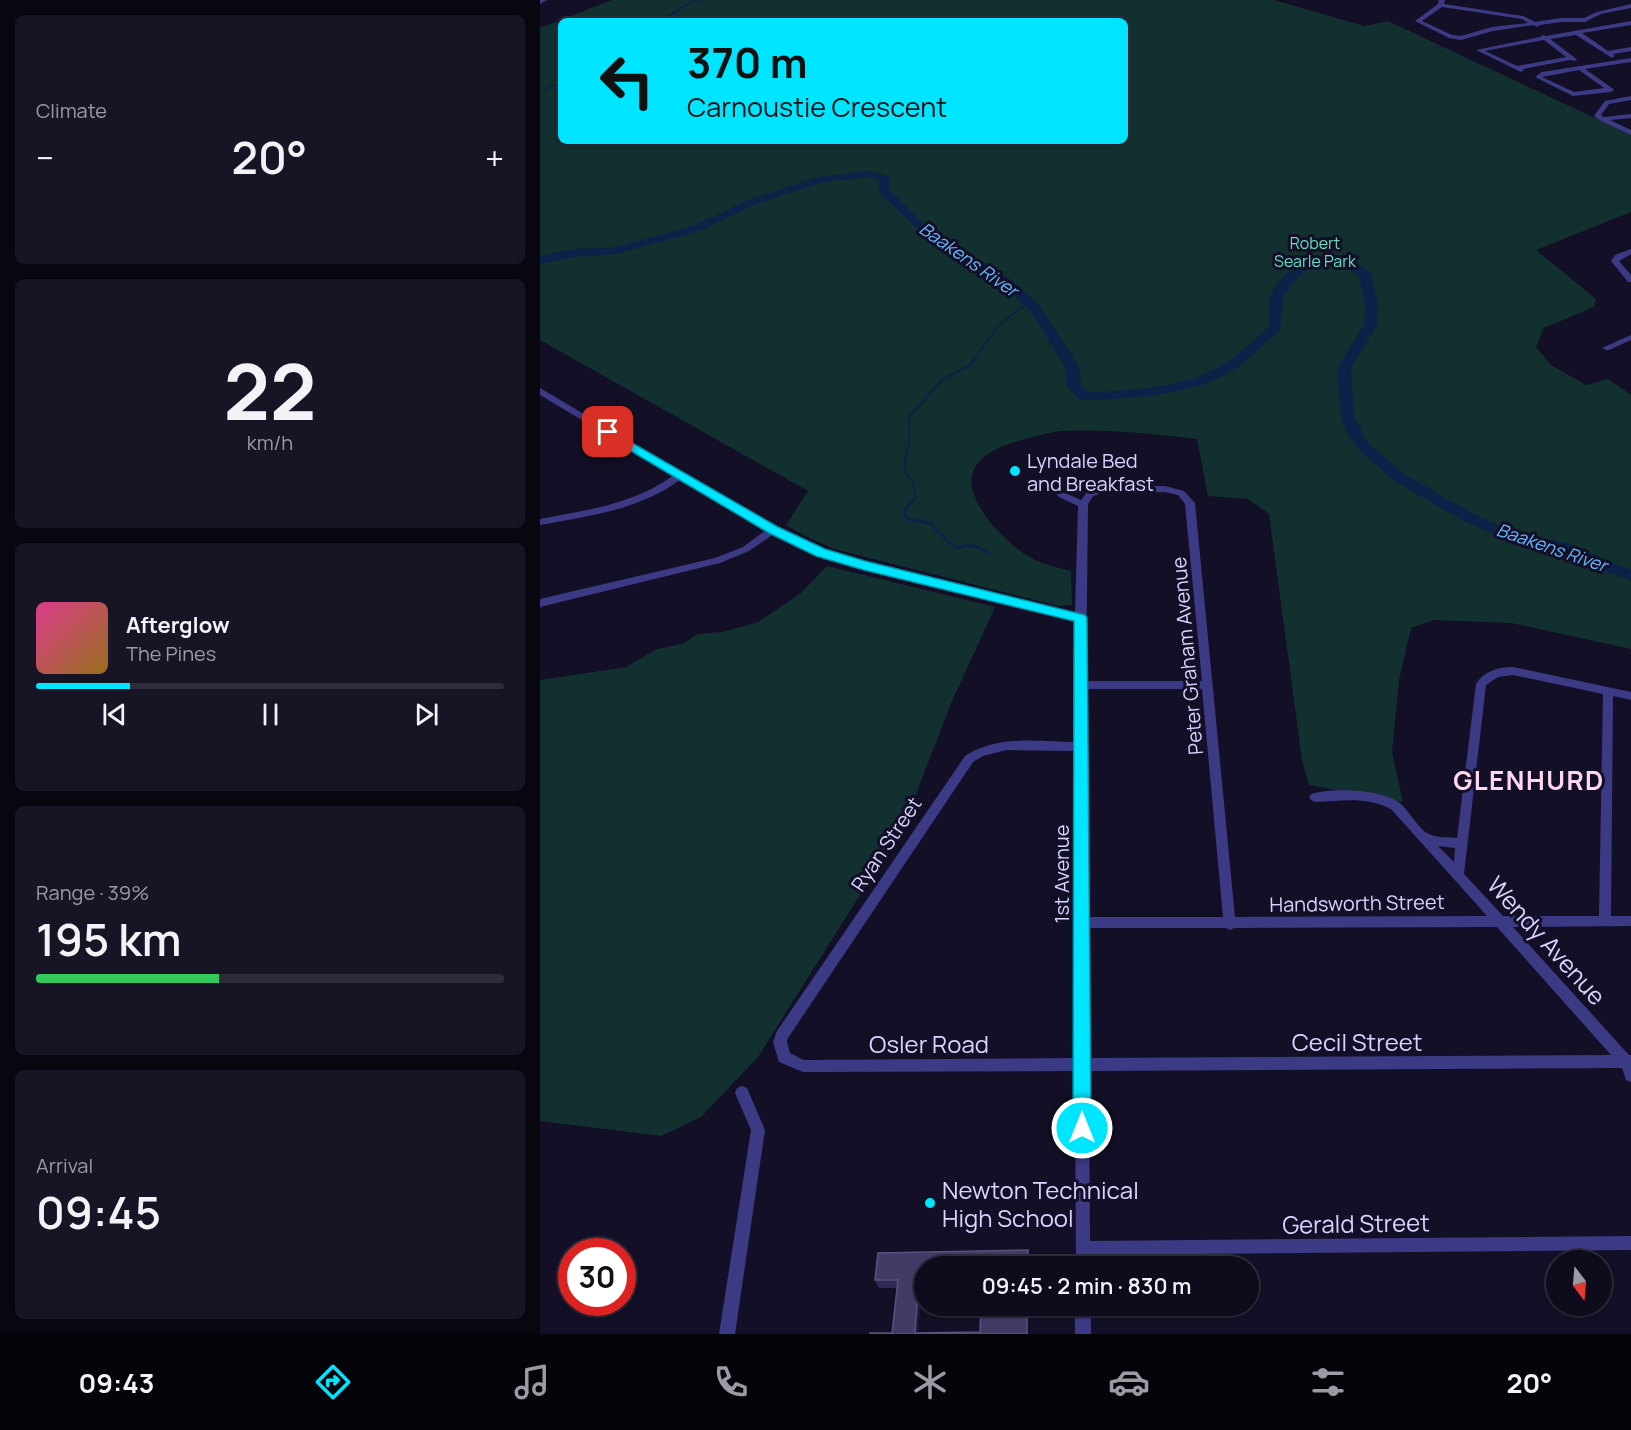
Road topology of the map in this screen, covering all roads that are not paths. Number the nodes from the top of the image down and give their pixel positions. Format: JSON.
{"nodes":[{"id":1,"x":544,"y":0,"type":"edge"},
{"id":2,"x":540,"y":2,"type":"edge"},
{"id":3,"x":1442,"y":2,"type":"edge"},
{"id":4,"x":1631,"y":6,"type":"edge"},
{"id":5,"x":1620,"y":8,"type":"junction"},
{"id":6,"x":1631,"y":16,"type":"edge"},
{"id":7,"x":1631,"y":23,"type":"edge"},
{"id":8,"x":1535,"y":24,"type":"junction"},
{"id":9,"x":1509,"y":28,"type":"junction"},
{"id":10,"x":1576,"y":32,"type":"junction"},
{"id":11,"x":1478,"y":33,"type":"junction"},
{"id":12,"x":1549,"y":33,"type":"dead end"},
{"id":13,"x":1543,"y":37,"type":"junction"},
{"id":14,"x":1520,"y":38,"type":"dead end"},
{"id":15,"x":1491,"y":44,"type":"dead end"},
{"id":16,"x":1631,"y":49,"type":"edge"},
{"id":17,"x":1631,"y":60,"type":"edge"},
{"id":18,"x":1580,"y":68,"type":"junction"},
{"id":19,"x":1631,"y":98,"type":"edge"},
{"id":20,"x":1631,"y":116,"type":"edge"},
{"id":21,"x":1600,"y":120,"type":"junction"},
{"id":22,"x":1631,"y":134,"type":"edge"},
{"id":23,"x":1631,"y":251,"type":"edge"},
{"id":24,"x":1631,"y":280,"type":"edge"},
{"id":25,"x":1631,"y":337,"type":"edge"},
{"id":26,"x":1606,"y":348,"type":"dead end"},
{"id":27,"x":540,"y":392,"type":"edge"},
{"id":28,"x":680,"y":475,"type":"junction"},
{"id":29,"x":1062,"y":495,"type":"dead end"},
{"id":30,"x":1083,"y":504,"type":"junction"},
{"id":31,"x":540,"y":522,"type":"edge"},
{"id":32,"x":773,"y":530,"type":"junction"},
{"id":33,"x":540,"y":603,"type":"edge"},
{"id":34,"x":1080,"y":618,"type":"junction"},
{"id":35,"x":1081,"y":685,"type":"junction"},
{"id":36,"x":1208,"y":685,"type":"junction"},
{"id":37,"x":1608,"y":692,"type":"junction"},
{"id":38,"x":1631,"y":696,"type":"edge"},
{"id":39,"x":1082,"y":747,"type":"junction"},
{"id":40,"x":1315,"y":797,"type":"dead end"},
{"id":41,"x":1426,"y":839,"type":"junction"},
{"id":42,"x":1463,"y":844,"type":"junction"},
{"id":43,"x":1458,"y":876,"type":"junction"},
{"id":44,"x":1605,"y":921,"type":"junction"},
{"id":45,"x":1631,"y":921,"type":"edge"},
{"id":46,"x":1500,"y":922,"type":"junction"},
{"id":47,"x":1083,"y":923,"type":"junction"},
{"id":48,"x":1230,"y":924,"type":"junction"},
{"id":49,"x":781,"y":1052,"type":"joint"},
{"id":50,"x":1629,"y":1061,"type":"edge"},
{"id":51,"x":1082,"y":1065,"type":"junction"},
{"id":52,"x":1631,"y":1075,"type":"edge"},
{"id":53,"x":742,"y":1093,"type":"dead end"},
{"id":54,"x":1631,"y":1243,"type":"edge"},
{"id":55,"x":1083,"y":1248,"type":"junction"},
{"id":56,"x":1083,"y":1256,"type":"edge"},
{"id":57,"x":1083,"y":1316,"type":"edge"},
{"id":58,"x":727,"y":1334,"type":"edge"},
{"id":59,"x":1083,"y":1334,"type":"edge"}],
"edges":[{"from":1,"to":2,"type":"street"},
{"from":3,"to":8,"type":"street"},
{"from":3,"to":11,"type":"street"},
{"from":4,"to":5,"type":"street"},
{"from":5,"to":6,"type":"street"},
{"from":5,"to":8,"type":"street"},
{"from":7,"to":10,"type":"street"},
{"from":8,"to":9,"type":"street"},
{"from":8,"to":12,"type":"street"},
{"from":9,"to":11,"type":"street"},
{"from":9,"to":14,"type":"street"},
{"from":10,"to":13,"type":"street"},
{"from":10,"to":16,"type":"street"},
{"from":11,"to":15,"type":"street"},
{"from":13,"to":13,"type":"street"},
{"from":17,"to":18,"type":"street"},
{"from":18,"to":18,"type":"street"},
{"from":19,"to":21,"type":"street"},
{"from":20,"to":21,"type":"street"},
{"from":21,"to":22,"type":"street"},
{"from":23,"to":24,"type":"street"},
{"from":25,"to":26,"type":"street"},
{"from":27,"to":28,"type":"street"},
{"from":28,"to":31,"type":"street"},
{"from":28,"to":32,"type":"street"},
{"from":29,"to":30,"type":"street"},
{"from":30,"to":34,"type":"street","name":"1st Avenue"},
{"from":30,"to":36,"type":"street","name":"Peter Graham Avenue"},
{"from":32,"to":33,"type":"street"},
{"from":32,"to":34,"type":"street"},
{"from":34,"to":35,"type":"street","name":"1st Avenue"},
{"from":35,"to":36,"type":"street"},
{"from":35,"to":39,"type":"street","name":"1st Avenue"},
{"from":36,"to":48,"type":"street","name":"Peter Graham Avenue"},
{"from":37,"to":38,"type":"street"},
{"from":37,"to":42,"type":"street","name":"Wendy Avenue"},
{"from":37,"to":44,"type":"street"},
{"from":39,"to":47,"type":"street","name":"1st Avenue"},
{"from":39,"to":49,"type":"street","name":"Ryan Street"},
{"from":40,"to":41,"type":"street","name":"Wendy Avenue"},
{"from":41,"to":42,"type":"street"},
{"from":41,"to":43,"type":"street","name":"Wendy Avenue"},
{"from":42,"to":43,"type":"street","name":"Wendy Avenue"},
{"from":43,"to":46,"type":"street","name":"Wendy Avenue"},
{"from":44,"to":45,"type":"street","name":"Handsworth Street"},
{"from":44,"to":46,"type":"street","name":"Handsworth Street"},
{"from":46,"to":48,"type":"street","name":"Handsworth Street"},
{"from":46,"to":50,"type":"street","name":"Wendy Avenue"},
{"from":47,"to":48,"type":"street","name":"Handsworth Street"},
{"from":47,"to":51,"type":"street","name":"1st Avenue"},
{"from":49,"to":51,"type":"street","name":"Osler Road"},
{"from":50,"to":51,"type":"street","name":"Cecil Street"},
{"from":50,"to":52,"type":"street"},
{"from":51,"to":55,"type":"street","name":"1st Avenue"},
{"from":53,"to":58,"type":"street"},
{"from":54,"to":55,"type":"street","name":"Gerald Street"},
{"from":55,"to":56,"type":"street","name":"1st Avenue"},
{"from":57,"to":59,"type":"street"}]}
